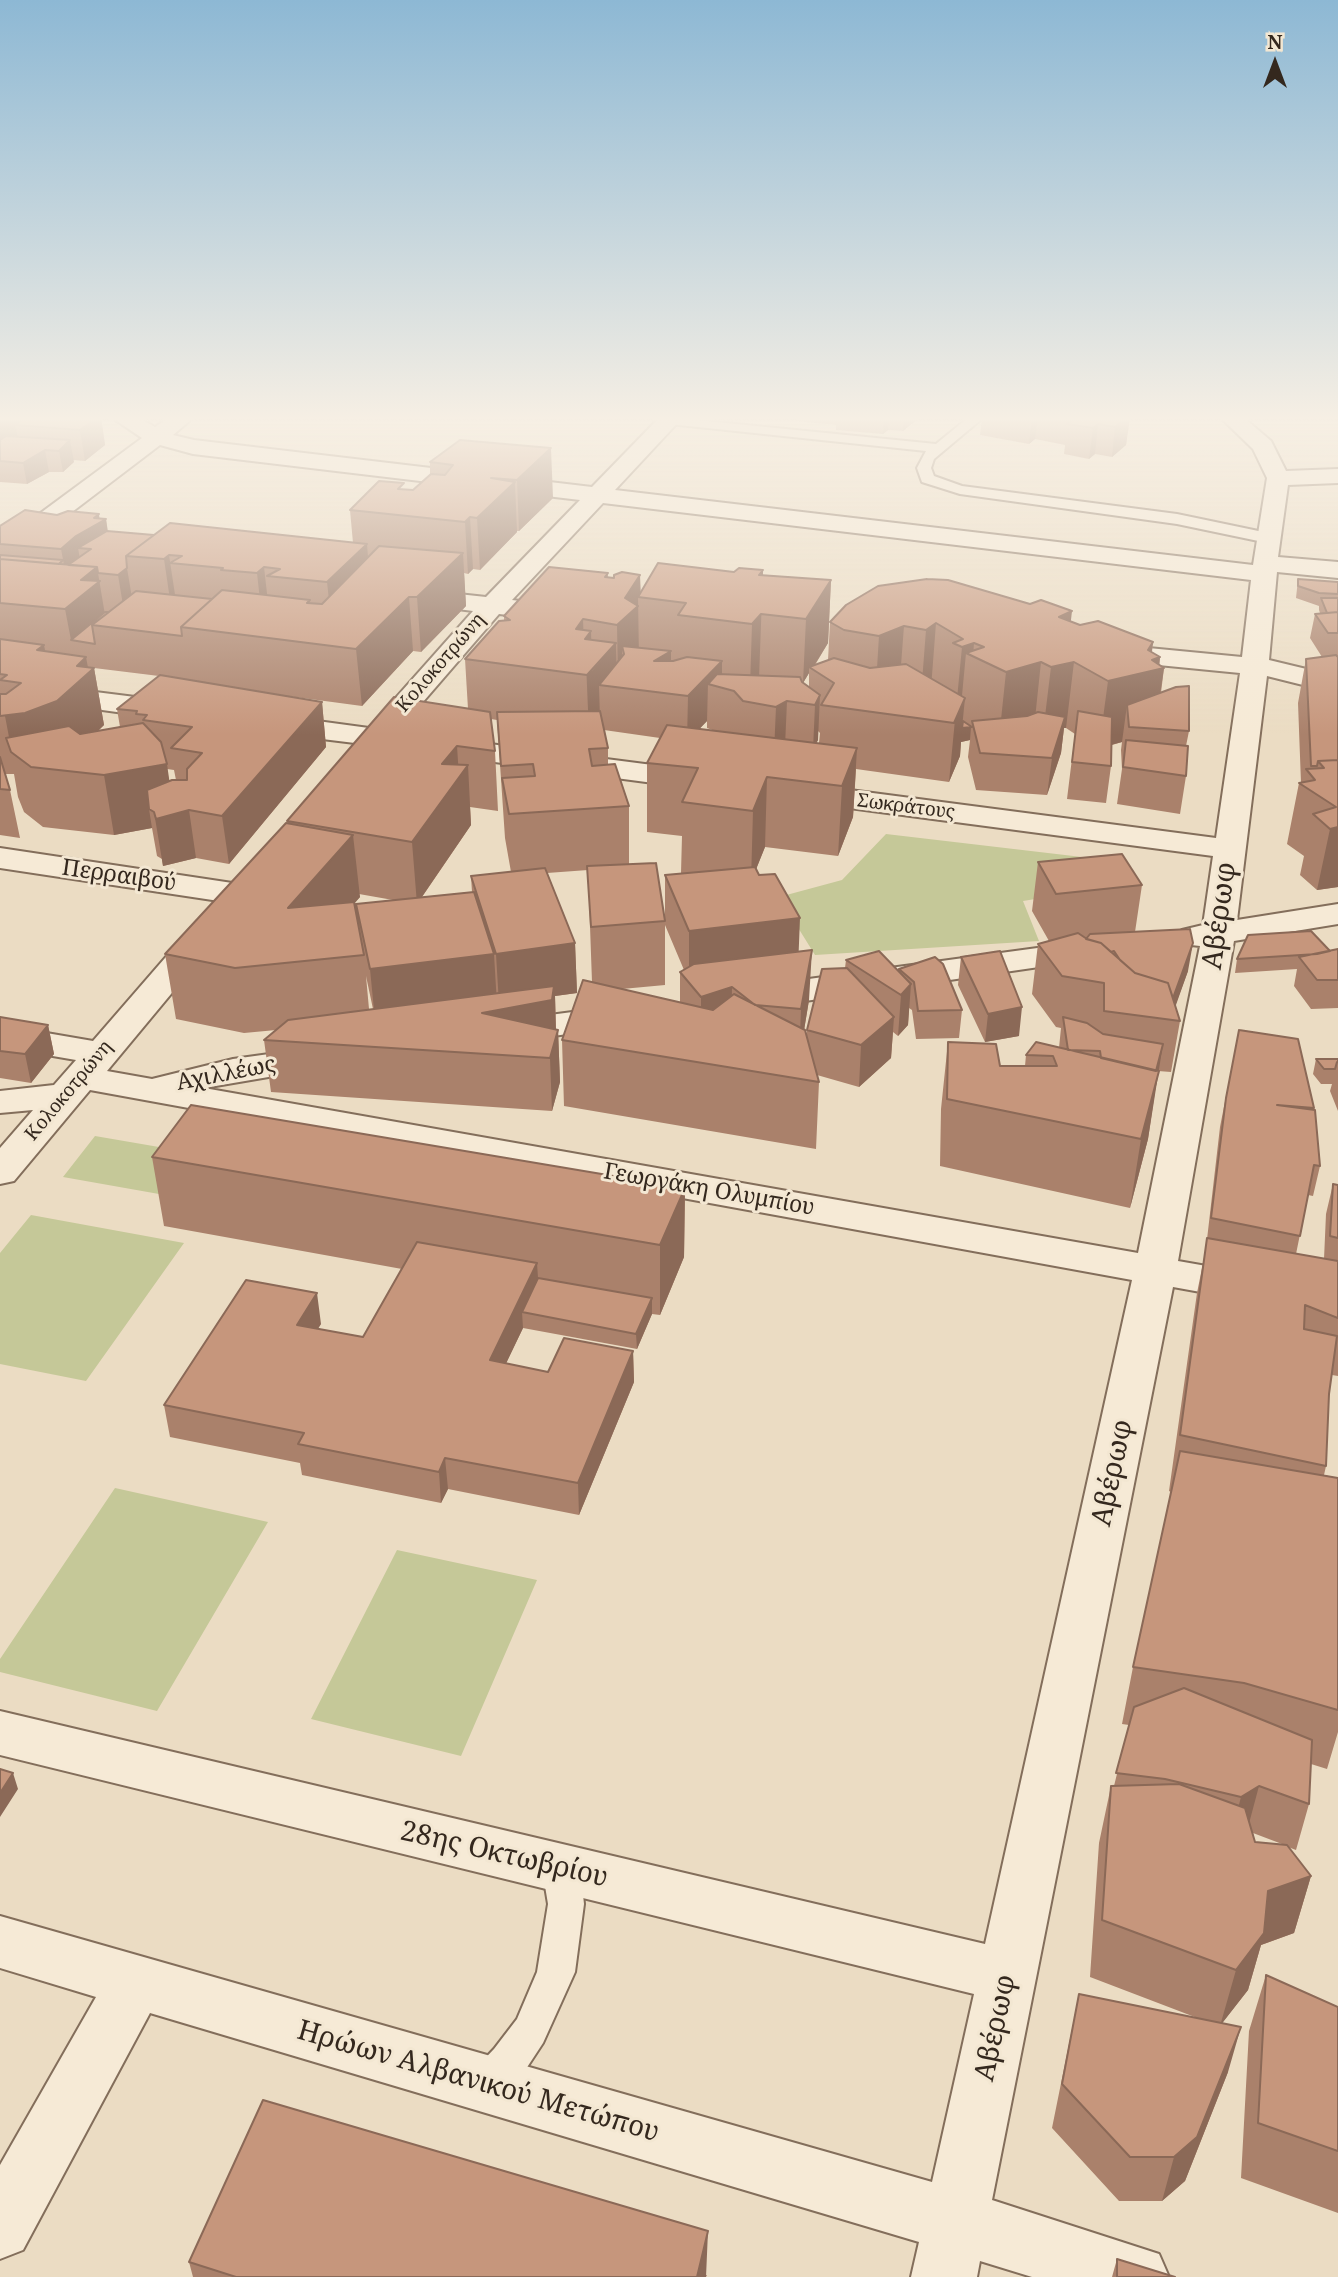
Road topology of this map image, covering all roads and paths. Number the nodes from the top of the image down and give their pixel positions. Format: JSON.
{"nodes":[{"id":1,"x":40,"y":523,"type":"edge"},
{"id":2,"x":572,"y":523,"type":"edge"},
{"id":3,"x":891,"y":523,"type":"edge"},
{"id":4,"x":1187,"y":523,"type":"edge"},
{"id":5,"x":1271,"y":523,"type":"edge"},
{"id":6,"x":1,"y":552,"type":"edge"},
{"id":7,"x":44,"y":556,"type":"edge"},
{"id":8,"x":1265,"y":558,"type":"junction"},
{"id":9,"x":1338,"y":570,"type":"edge"},
{"id":10,"x":388,"y":595,"type":"edge"},
{"id":11,"x":492,"y":606,"type":"junction"},
{"id":12,"x":589,"y":616,"type":"edge"},
{"id":13,"x":1088,"y":650,"type":"edge"},
{"id":14,"x":1255,"y":664,"type":"junction"},
{"id":15,"x":0,"y":688,"type":"edge"},
{"id":16,"x":1338,"y":695,"type":"edge"},
{"id":17,"x":201,"y":715,"type":"edge"},
{"id":18,"x":242,"y":720,"type":"edge"},
{"id":19,"x":367,"y":748,"type":"junction"},
{"id":20,"x":720,"y":782,"type":"edge"},
{"id":21,"x":775,"y":790,"type":"edge"},
{"id":22,"x":1230,"y":849,"type":"junction"},
{"id":23,"x":0,"y":858,"type":"edge"},
{"id":24,"x":248,"y":883,"type":"joint"},
{"id":25,"x":1338,"y":915,"type":"edge"},
{"id":26,"x":1219,"y":933,"type":"junction"},
{"id":27,"x":1165,"y":941,"type":"edge"},
{"id":28,"x":1124,"y":947,"type":"edge"},
{"id":29,"x":726,"y":1002,"type":"edge"},
{"id":30,"x":644,"y":1013,"type":"edge"},
{"id":31,"x":0,"y":1036,"type":"edge"},
{"id":32,"x":466,"y":1038,"type":"edge"},
{"id":33,"x":357,"y":1053,"type":"edge"},
{"id":34,"x":82,"y":1075,"type":"junction"},
{"id":35,"x":153,"y":1089,"type":"junction"},
{"id":36,"x":0,"y":1102,"type":"edge"},
{"id":37,"x":0,"y":1172,"type":"edge"},
{"id":38,"x":1155,"y":1271,"type":"junction"},
{"id":39,"x":1338,"y":1303,"type":"edge"},
{"id":40,"x":0,"y":1733,"type":"edge"},
{"id":41,"x":560,"y":1868,"type":"junction"},
{"id":42,"x":0,"y":1942,"type":"edge"},
{"id":43,"x":1007,"y":1976,"type":"junction"},
{"id":44,"x":136,"y":1982,"type":"junction"},
{"id":45,"x":487,"y":2084,"type":"junction"},
{"id":46,"x":0,"y":2227,"type":"edge"},
{"id":47,"x":950,"y":2249,"type":"edge"},
{"id":48,"x":1136,"y":2277,"type":"edge"}],
"edges":[{"from":1,"to":6,"type":"street"},
{"from":2,"to":11,"type":"street","name":"Κολοκοτρώνη"},
{"from":3,"to":8,"type":"street"},
{"from":4,"to":8,"type":"lane"},
{"from":5,"to":8,"type":"street","name":"Αβέρωφ"},
{"from":6,"to":7,"type":"street"},
{"from":8,"to":9,"type":"street"},
{"from":8,"to":14,"type":"street","name":"Αβέρωφ"},
{"from":10,"to":11,"type":"street"},
{"from":11,"to":12,"type":"street"},
{"from":11,"to":19,"type":"street","name":"Κολοκοτρώνη"},
{"from":13,"to":14,"type":"street"},
{"from":14,"to":16,"type":"street"},
{"from":14,"to":22,"type":"street","name":"Αβέρωφ"},
{"from":15,"to":17,"type":"street"},
{"from":18,"to":19,"type":"street"},
{"from":19,"to":20,"type":"street"},
{"from":21,"to":22,"type":"street","name":"Σωκράτους"},
{"from":22,"to":26,"type":"street","name":"Αβέρωφ"},
{"from":23,"to":24,"type":"street","name":"Περραιβού"},
{"from":24,"to":34,"type":"street","name":"Κολοκοτρώνη"},
{"from":25,"to":26,"type":"street"},
{"from":26,"to":27,"type":"street"},
{"from":26,"to":38,"type":"street","name":"Αβέρωφ"},
{"from":28,"to":29,"type":"street"},
{"from":30,"to":32,"type":"street"},
{"from":31,"to":34,"type":"street","name":"Γεωργάκη Ολυμπίου"},
{"from":33,"to":35,"type":"street","name":"Αχιλλέως"},
{"from":34,"to":35,"type":"street","name":"Γεωργάκη Ολυμπίου"},
{"from":34,"to":36,"type":"street"},
{"from":34,"to":37,"type":"street","name":"Κολοκοτρώνη"},
{"from":35,"to":38,"type":"street","name":"Γεωργάκη Ολυμπίου"},
{"from":38,"to":39,"type":"street","name":"Γεωργάκη Ολυμπίου"},
{"from":38,"to":43,"type":"street","name":"Αβέρωφ"},
{"from":40,"to":41,"type":"street","name":"28ης Οκτωβρίου"},
{"from":41,"to":43,"type":"street","name":"28ης Οκτωβρίου"},
{"from":41,"to":45,"type":"lane"},
{"from":42,"to":44,"type":"street","name":"Ηρώων Αλβανικού Μετώπου"},
{"from":43,"to":47,"type":"street","name":"Αβέρωφ"},
{"from":44,"to":45,"type":"street","name":"Ηρώων Αλβανικού Μετώπου"},
{"from":44,"to":46,"type":"street"},
{"from":45,"to":47,"type":"street","name":"Ηρώων Αλβανικού Μετώπου"},
{"from":47,"to":48,"type":"street","name":"Ηρώων Αλβανικού Μετώπου"}]}
